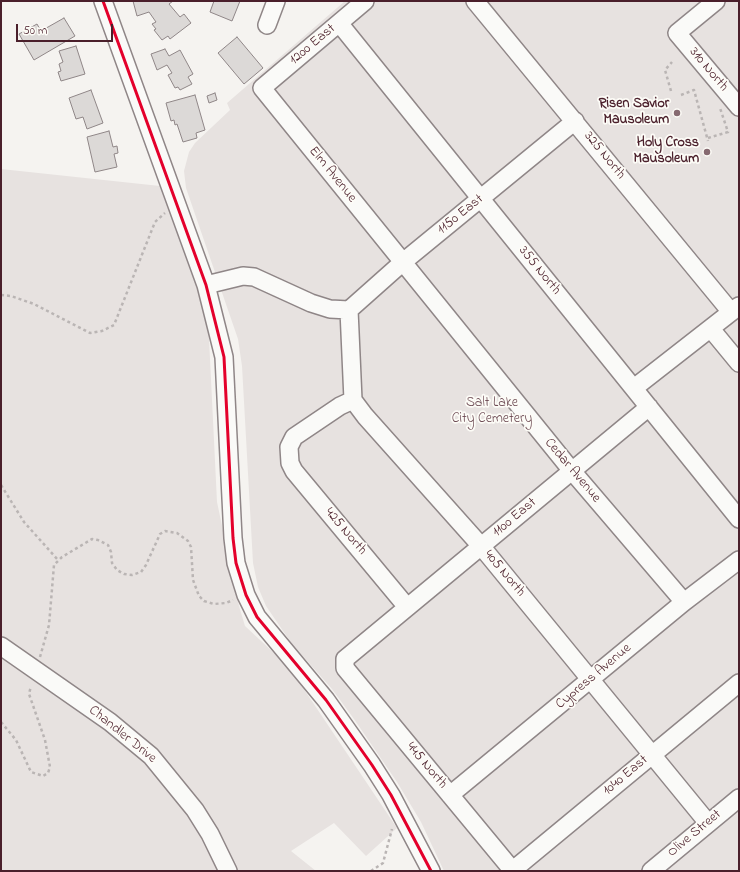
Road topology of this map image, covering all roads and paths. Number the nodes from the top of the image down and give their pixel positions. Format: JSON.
{"nodes":[{"id":1,"x":103,"y":1,"type":"edge"},
{"id":2,"x":276,"y":1,"type":"edge"},
{"id":3,"x":365,"y":1,"type":"edge"},
{"id":4,"x":475,"y":1,"type":"edge"},
{"id":5,"x":716,"y":1,"type":"edge"},
{"id":6,"x":339,"y":23,"type":"junction"},
{"id":7,"x":267,"y":25,"type":"dead end"},
{"id":8,"x":672,"y":62,"type":"dead end"},
{"id":9,"x":262,"y":88,"type":"joint"},
{"id":10,"x":672,"y":91,"type":"dead end"},
{"id":11,"x":728,"y":94,"type":"junction"},
{"id":12,"x":681,"y":95,"type":"dead end"},
{"id":13,"x":739,"y":107,"type":"edge"},
{"id":14,"x":575,"y":121,"type":"junction"},
{"id":15,"x":481,"y":199,"type":"junction"},
{"id":16,"x":175,"y":202,"type":"junction"},
{"id":17,"x":403,"y":262,"type":"junction"},
{"id":18,"x":206,"y":285,"type":"junction"},
{"id":19,"x":1,"y":295,"type":"edge"},
{"id":20,"x":735,"y":309,"type":"edge"},
{"id":21,"x":349,"y":310,"type":"junction"},
{"id":22,"x":711,"y":329,"type":"junction"},
{"id":23,"x":739,"y":363,"type":"edge"},
{"id":24,"x":634,"y":388,"type":"junction"},
{"id":25,"x":353,"y":400,"type":"junction"},
{"id":26,"x":649,"y":407,"type":"junction"},
{"id":27,"x":572,"y":471,"type":"junction"},
{"id":28,"x":1,"y":485,"type":"edge"},
{"id":29,"x":739,"y":519,"type":"edge"},
{"id":30,"x":481,"y":546,"type":"junction"},
{"id":31,"x":58,"y":560,"type":"junction"},
{"id":32,"x":739,"y":560,"type":"edge"},
{"id":33,"x":246,"y":595,"type":"junction"},
{"id":34,"x":684,"y":602,"type":"junction"},
{"id":35,"x":407,"y":607,"type":"junction"},
{"id":36,"x":1,"y":646,"type":"edge"},
{"id":37,"x":40,"y":658,"type":"dead end"},
{"id":38,"x":345,"y":659,"type":"joint"},
{"id":39,"x":591,"y":680,"type":"junction"},
{"id":40,"x":739,"y":682,"type":"edge"},
{"id":41,"x":31,"y":686,"type":"dead end"},
{"id":42,"x":1,"y":722,"type":"edge"},
{"id":43,"x":652,"y":754,"type":"junction"},
{"id":44,"x":450,"y":795,"type":"junction"},
{"id":45,"x":739,"y":798,"type":"edge"},
{"id":46,"x":399,"y":810,"type":"junction"},
{"id":47,"x":708,"y":823,"type":"junction"},
{"id":48,"x":513,"y":870,"type":"edge"},
{"id":49,"x":228,"y":871,"type":"edge"},
{"id":50,"x":371,"y":871,"type":"edge"},
{"id":51,"x":431,"y":871,"type":"edge"},
{"id":52,"x":651,"y":871,"type":"edge"}],
"edges":[{"from":1,"to":16,"type":"street"},
{"from":2,"to":7,"type":"street"},
{"from":3,"to":6,"type":"street","name":"1200 East"},
{"from":4,"to":14,"type":"street","name":"325 North"},
{"from":5,"to":11,"type":"street","name":"310 North"},
{"from":6,"to":9,"type":"street","name":"1200 East"},
{"from":6,"to":15,"type":"street","name":"355 North"},
{"from":8,"to":10,"type":"path"},
{"from":9,"to":17,"type":"street","name":"Elm Avenue"},
{"from":11,"to":12,"type":"path"},
{"from":11,"to":13,"type":"street","name":"310 North"},
{"from":14,"to":15,"type":"street","name":"1150 East"},
{"from":14,"to":20,"type":"street","name":"325 North"},
{"from":15,"to":17,"type":"street","name":"1150 East"},
{"from":15,"to":24,"type":"street","name":"355 North"},
{"from":16,"to":18,"type":"street"},
{"from":16,"to":19,"type":"path"},
{"from":17,"to":21,"type":"street","name":"1150 East"},
{"from":17,"to":27,"type":"street","name":"Cedar Avenue"},
{"from":18,"to":21,"type":"street"},
{"from":18,"to":33,"type":"street"},
{"from":20,"to":22,"type":"street"},
{"from":21,"to":25,"type":"street"},
{"from":22,"to":23,"type":"street"},
{"from":22,"to":24,"type":"street"},
{"from":24,"to":26,"type":"street","name":"355 North"},
{"from":25,"to":30,"type":"street","name":"405 North"},
{"from":25,"to":35,"type":"street","name":"425 North"},
{"from":26,"to":27,"type":"street","name":"1100 East"},
{"from":26,"to":29,"type":"street","name":"355 North"},
{"from":27,"to":30,"type":"street","name":"1100 East"},
{"from":27,"to":34,"type":"street","name":"Cedar Avenue"},
{"from":28,"to":31,"type":"path"},
{"from":30,"to":35,"type":"street","name":"1100 East"},
{"from":30,"to":39,"type":"street","name":"405 North"},
{"from":31,"to":33,"type":"path"},
{"from":31,"to":37,"type":"path"},
{"from":32,"to":34,"type":"street","name":"Cypress Avenue"},
{"from":33,"to":46,"type":"street"},
{"from":34,"to":39,"type":"street","name":"Cypress Avenue"},
{"from":35,"to":38,"type":"street","name":"1100 East"},
{"from":36,"to":49,"type":"street","name":"Chandler Drive"},
{"from":38,"to":44,"type":"street","name":"445 North"},
{"from":39,"to":43,"type":"street","name":"405 North"},
{"from":39,"to":44,"type":"street","name":"Cypress Avenue"},
{"from":40,"to":43,"type":"street","name":"1040 East"},
{"from":41,"to":42,"type":"path"},
{"from":43,"to":47,"type":"street","name":"405 North"},
{"from":43,"to":48,"type":"street","name":"1040 East"},
{"from":44,"to":48,"type":"street","name":"445 North"},
{"from":45,"to":47,"type":"street","name":"Olive Street"},
{"from":46,"to":50,"type":"path"},
{"from":46,"to":51,"type":"street"},
{"from":47,"to":52,"type":"street","name":"Olive Street"}]}
